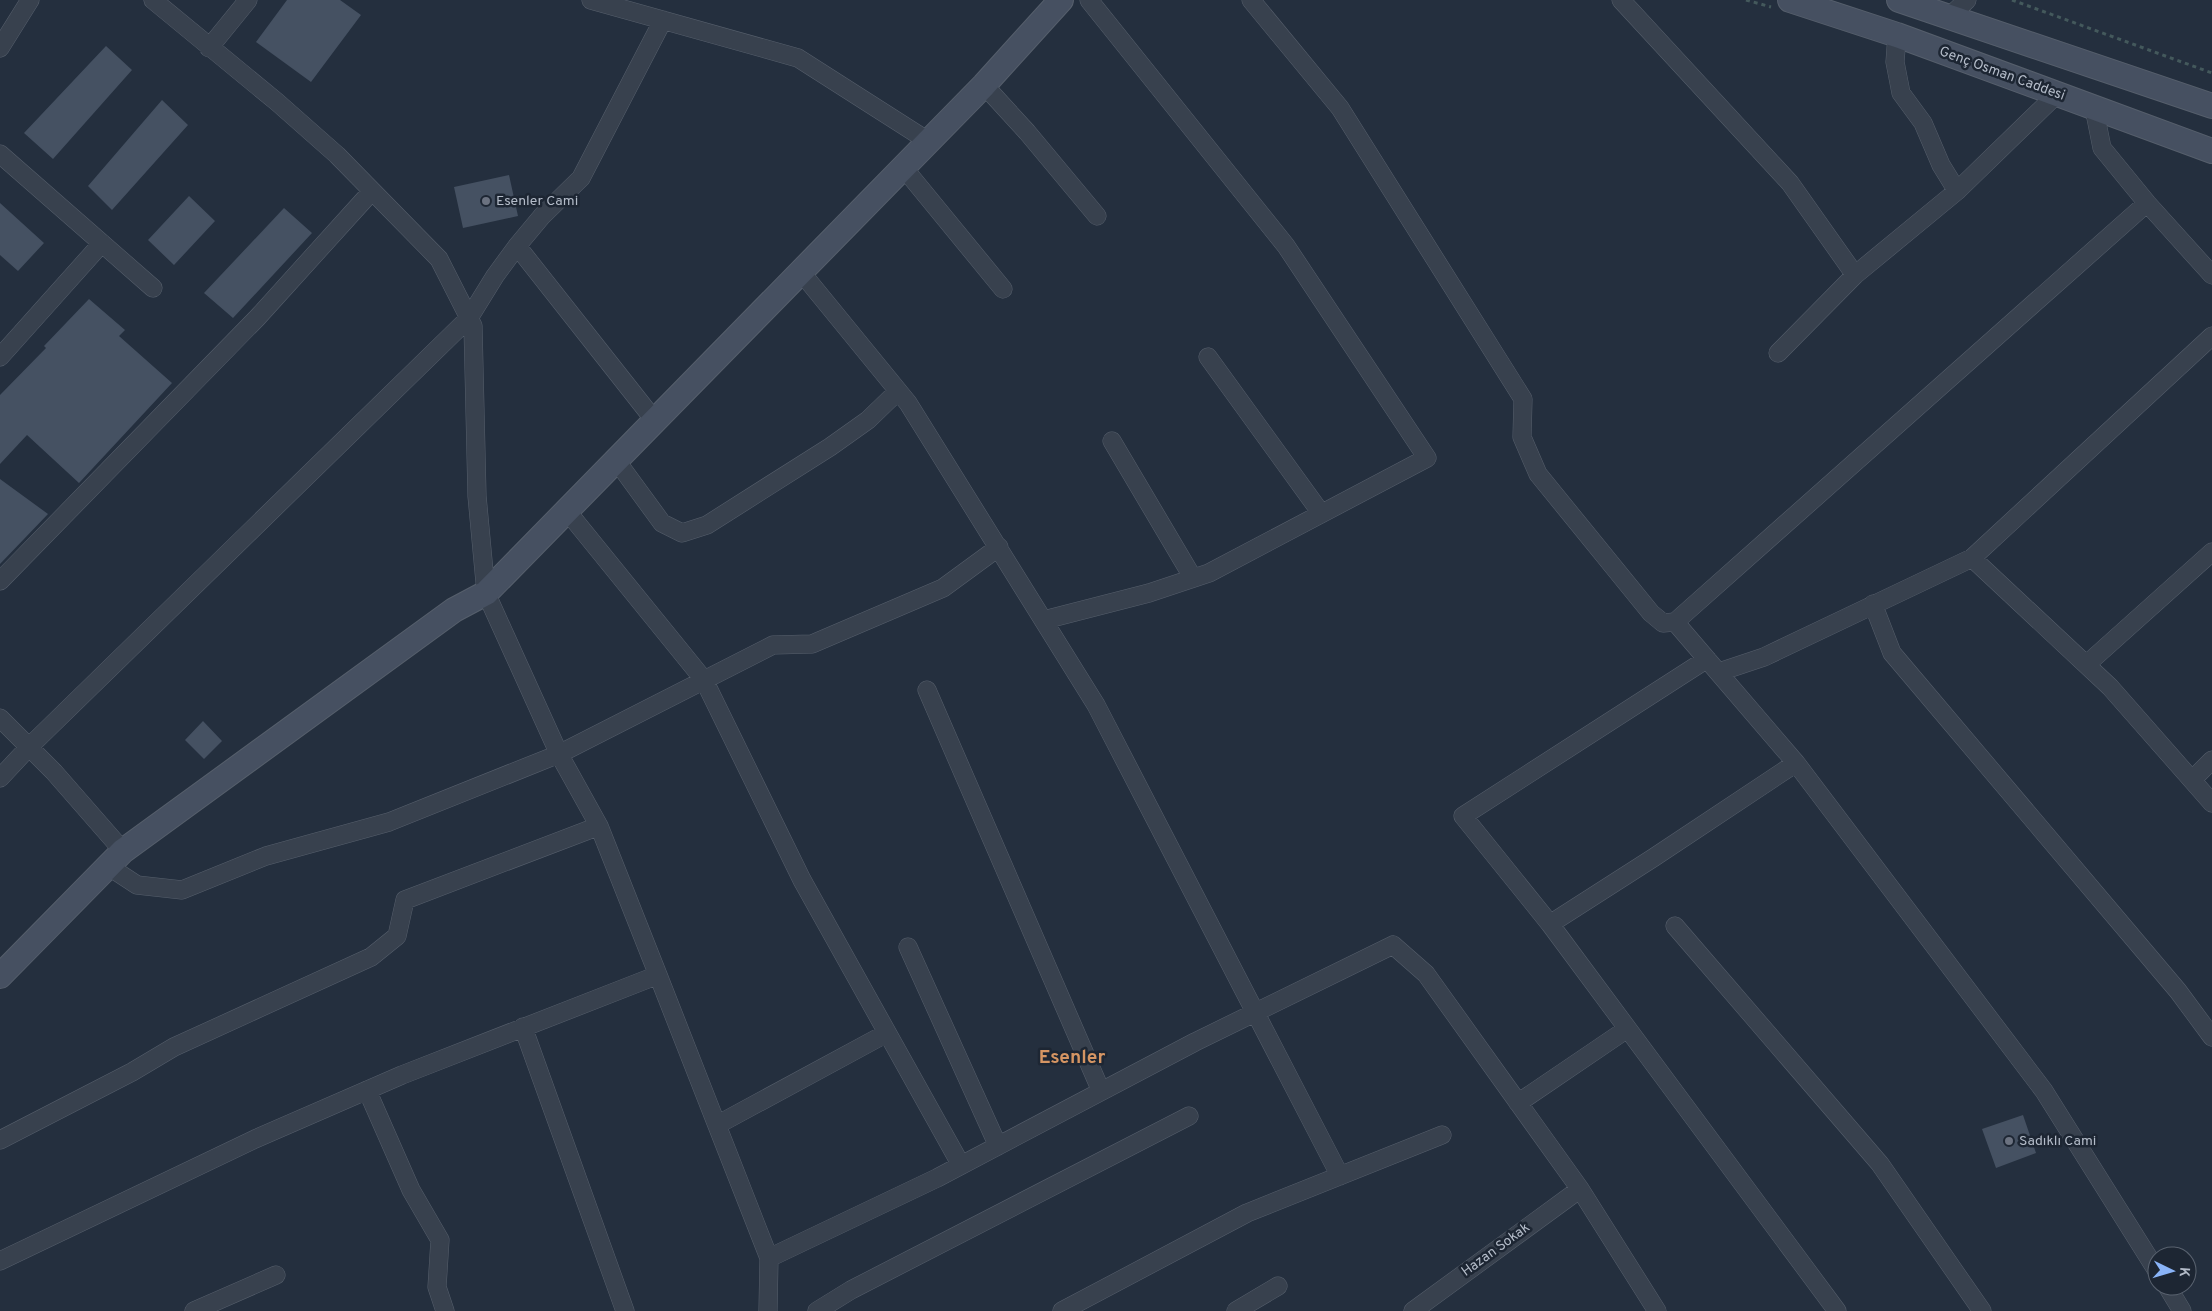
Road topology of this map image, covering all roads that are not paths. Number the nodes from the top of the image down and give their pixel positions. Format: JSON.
{"nodes":[{"id":1,"x":30,"y":0,"type":"edge"},
{"id":2,"x":153,"y":0,"type":"edge"},
{"id":3,"x":248,"y":0,"type":"edge"},
{"id":4,"x":592,"y":0,"type":"edge"},
{"id":5,"x":1061,"y":0,"type":"edge"},
{"id":6,"x":1088,"y":0,"type":"edge"},
{"id":7,"x":1251,"y":0,"type":"edge"},
{"id":8,"x":1621,"y":0,"type":"edge"},
{"id":9,"x":1790,"y":0,"type":"edge"},
{"id":10,"x":1899,"y":0,"type":"edge"},
{"id":11,"x":1967,"y":0,"type":"edge"},
{"id":12,"x":1941,"y":11,"type":"edge"},
{"id":13,"x":663,"y":20,"type":"junction"},
{"id":14,"x":1897,"y":35,"type":"junction"},
{"id":15,"x":0,"y":48,"type":"edge"},
{"id":16,"x":209,"y":48,"type":"junction"},
{"id":17,"x":984,"y":85,"type":"junction"},
{"id":18,"x":2056,"y":94,"type":"junction"},
{"id":19,"x":2212,"y":106,"type":"edge"},
{"id":20,"x":2094,"y":108,"type":"junction"},
{"id":21,"x":928,"y":141,"type":"junction"},
{"id":22,"x":2212,"y":151,"type":"edge"},
{"id":23,"x":0,"y":154,"type":"edge"},
{"id":24,"x":903,"y":167,"type":"junction"},
{"id":25,"x":372,"y":191,"type":"junction"},
{"id":26,"x":1957,"y":191,"type":"junction"},
{"id":27,"x":2147,"y":203,"type":"junction"},
{"id":28,"x":1097,"y":216,"type":"dead end"},
{"id":29,"x":102,"y":243,"type":"junction"},
{"id":30,"x":517,"y":246,"type":"junction"},
{"id":31,"x":801,"y":272,"type":"junction"},
{"id":32,"x":1855,"y":275,"type":"junction"},
{"id":33,"x":2212,"y":275,"type":"edge"},
{"id":34,"x":153,"y":288,"type":"dead end"},
{"id":35,"x":1004,"y":289,"type":"dead end"},
{"id":36,"x":469,"y":318,"type":"junction"},
{"id":37,"x":2212,"y":336,"type":"edge"},
{"id":38,"x":1778,"y":352,"type":"dead end"},
{"id":39,"x":0,"y":357,"type":"edge"},
{"id":40,"x":1208,"y":357,"type":"dead end"},
{"id":41,"x":898,"y":391,"type":"junction"},
{"id":42,"x":655,"y":421,"type":"junction"},
{"id":43,"x":1112,"y":441,"type":"dead end"},
{"id":44,"x":616,"y":460,"type":"junction"},
{"id":45,"x":566,"y":510,"type":"junction"},
{"id":46,"x":1321,"y":514,"type":"junction"},
{"id":47,"x":999,"y":547,"type":"junction"},
{"id":48,"x":2212,"y":552,"type":"edge"},
{"id":49,"x":1972,"y":558,"type":"junction"},
{"id":50,"x":1193,"y":578,"type":"junction"},
{"id":51,"x":0,"y":581,"type":"edge"},
{"id":52,"x":486,"y":593,"type":"junction"},
{"id":53,"x":1873,"y":604,"type":"junction"},
{"id":54,"x":1044,"y":620,"type":"junction"},
{"id":55,"x":1675,"y":622,"type":"junction"},
{"id":56,"x":2087,"y":664,"type":"junction"},
{"id":57,"x":1713,"y":666,"type":"junction"},
{"id":58,"x":704,"y":680,"type":"junction"},
{"id":59,"x":927,"y":690,"type":"dead end"},
{"id":60,"x":0,"y":718,"type":"edge"},
{"id":61,"x":29,"y":747,"type":"junction"},
{"id":62,"x":559,"y":754,"type":"junction"},
{"id":63,"x":2212,"y":760,"type":"edge"},
{"id":64,"x":1796,"y":763,"type":"junction"},
{"id":65,"x":0,"y":778,"type":"edge"},
{"id":66,"x":2192,"y":780,"type":"junction"},
{"id":67,"x":2212,"y":803,"type":"edge"},
{"id":68,"x":599,"y":826,"type":"junction"},
{"id":69,"x":115,"y":859,"type":"junction"},
{"id":70,"x":1550,"y":924,"type":"junction"},
{"id":71,"x":1675,"y":926,"type":"dead end"},
{"id":72,"x":908,"y":947,"type":"dead end"},
{"id":73,"x":658,"y":975,"type":"junction"},
{"id":74,"x":0,"y":976,"type":"edge"},
{"id":75,"x":1256,"y":1011,"type":"junction"},
{"id":76,"x":523,"y":1027,"type":"junction"},
{"id":77,"x":1627,"y":1029,"type":"junction"},
{"id":78,"x":887,"y":1033,"type":"junction"},
{"id":79,"x":2212,"y":1037,"type":"edge"},
{"id":80,"x":367,"y":1090,"type":"junction"},
{"id":81,"x":1101,"y":1091,"type":"junction"},
{"id":82,"x":1518,"y":1103,"type":"junction"},
{"id":83,"x":1189,"y":1116,"type":"dead end"},
{"id":84,"x":717,"y":1126,"type":"junction"},
{"id":85,"x":1442,"y":1135,"type":"dead end"},
{"id":86,"x":0,"y":1140,"type":"edge"},
{"id":87,"x":998,"y":1146,"type":"junction"},
{"id":88,"x":961,"y":1165,"type":"junction"},
{"id":89,"x":1340,"y":1176,"type":"junction"},
{"id":90,"x":1580,"y":1189,"type":"junction"},
{"id":91,"x":2147,"y":1255,"type":"edge"},
{"id":92,"x":769,"y":1258,"type":"junction"},
{"id":93,"x":0,"y":1261,"type":"edge"},
{"id":94,"x":276,"y":1275,"type":"dead end"},
{"id":95,"x":1278,"y":1286,"type":"dead end"},
{"id":96,"x":2173,"y":1296,"type":"edge"},
{"id":97,"x":230,"y":1304,"type":"edge"},
{"id":98,"x":194,"y":1311,"type":"edge"},
{"id":99,"x":445,"y":1311,"type":"edge"},
{"id":100,"x":625,"y":1311,"type":"edge"},
{"id":101,"x":768,"y":1311,"type":"edge"},
{"id":102,"x":817,"y":1311,"type":"edge"},
{"id":103,"x":1062,"y":1311,"type":"edge"},
{"id":104,"x":1236,"y":1311,"type":"edge"},
{"id":105,"x":1413,"y":1311,"type":"edge"},
{"id":106,"x":1657,"y":1311,"type":"edge"},
{"id":107,"x":1837,"y":1311,"type":"edge"},
{"id":108,"x":1982,"y":1311,"type":"edge"},
{"id":109,"x":2182,"y":1311,"type":"edge"}],
"edges":[{"from":1,"to":15,"type":"street"},
{"from":2,"to":16,"type":"street"},
{"from":3,"to":16,"type":"street"},
{"from":4,"to":13,"type":"street"},
{"from":5,"to":17,"type":"street"},
{"from":6,"to":46,"type":"street"},
{"from":7,"to":55,"type":"street"},
{"from":8,"to":32,"type":"street"},
{"from":9,"to":14,"type":"street","name":"Genç Osman Caddesi"},
{"from":10,"to":12,"type":"street"},
{"from":11,"to":12,"type":"street"},
{"from":12,"to":19,"type":"street"},
{"from":13,"to":21,"type":"street"},
{"from":13,"to":30,"type":"street"},
{"from":14,"to":18,"type":"street","name":"Genç Osman Caddesi"},
{"from":14,"to":26,"type":"street"},
{"from":16,"to":25,"type":"street"},
{"from":17,"to":21,"type":"street"},
{"from":17,"to":28,"type":"street"},
{"from":18,"to":20,"type":"street","name":"Genç Osman Caddesi"},
{"from":18,"to":26,"type":"street"},
{"from":20,"to":22,"type":"street","name":"Genç Osman Caddesi"},
{"from":20,"to":27,"type":"street"},
{"from":21,"to":24,"type":"street"},
{"from":23,"to":29,"type":"street"},
{"from":24,"to":31,"type":"street"},
{"from":24,"to":35,"type":"street"},
{"from":25,"to":36,"type":"street"},
{"from":25,"to":51,"type":"street"},
{"from":26,"to":32,"type":"street"},
{"from":27,"to":33,"type":"street"},
{"from":27,"to":55,"type":"street"},
{"from":29,"to":34,"type":"street"},
{"from":29,"to":39,"type":"street"},
{"from":30,"to":36,"type":"street"},
{"from":30,"to":42,"type":"street"},
{"from":31,"to":41,"type":"street"},
{"from":31,"to":42,"type":"street"},
{"from":32,"to":38,"type":"street"},
{"from":36,"to":52,"type":"street"},
{"from":36,"to":61,"type":"street"},
{"from":37,"to":49,"type":"street"},
{"from":40,"to":46,"type":"street"},
{"from":41,"to":44,"type":"street"},
{"from":41,"to":47,"type":"street"},
{"from":42,"to":44,"type":"street"},
{"from":43,"to":50,"type":"street"},
{"from":44,"to":45,"type":"street"},
{"from":45,"to":52,"type":"street"},
{"from":45,"to":58,"type":"street"},
{"from":46,"to":50,"type":"street"},
{"from":47,"to":54,"type":"street"},
{"from":47,"to":58,"type":"street"},
{"from":48,"to":56,"type":"street"},
{"from":49,"to":53,"type":"street"},
{"from":49,"to":56,"type":"street"},
{"from":50,"to":54,"type":"street"},
{"from":52,"to":62,"type":"street"},
{"from":52,"to":69,"type":"street"},
{"from":53,"to":57,"type":"street"},
{"from":53,"to":79,"type":"street"},
{"from":54,"to":75,"type":"street"},
{"from":55,"to":57,"type":"street"},
{"from":56,"to":66,"type":"street"},
{"from":57,"to":64,"type":"street"},
{"from":57,"to":70,"type":"street"},
{"from":58,"to":62,"type":"street"},
{"from":58,"to":78,"type":"street"},
{"from":59,"to":81,"type":"street"},
{"from":60,"to":61,"type":"street"},
{"from":61,"to":65,"type":"street"},
{"from":61,"to":69,"type":"street"},
{"from":62,"to":68,"type":"street"},
{"from":62,"to":69,"type":"street"},
{"from":63,"to":66,"type":"street"},
{"from":64,"to":70,"type":"street"},
{"from":64,"to":91,"type":"street"},
{"from":66,"to":67,"type":"street"},
{"from":68,"to":73,"type":"street"},
{"from":68,"to":86,"type":"street"},
{"from":69,"to":74,"type":"street"},
{"from":70,"to":77,"type":"street"},
{"from":71,"to":108,"type":"street"},
{"from":72,"to":87,"type":"street"},
{"from":73,"to":76,"type":"street"},
{"from":73,"to":84,"type":"street"},
{"from":75,"to":81,"type":"street"},
{"from":75,"to":82,"type":"street"},
{"from":75,"to":89,"type":"street"},
{"from":76,"to":80,"type":"street"},
{"from":76,"to":100,"type":"street"},
{"from":77,"to":82,"type":"street"},
{"from":77,"to":107,"type":"street"},
{"from":78,"to":84,"type":"street"},
{"from":78,"to":88,"type":"street"},
{"from":80,"to":93,"type":"street"},
{"from":80,"to":99,"type":"street"},
{"from":81,"to":87,"type":"street"},
{"from":82,"to":90,"type":"street"},
{"from":83,"to":102,"type":"street"},
{"from":84,"to":92,"type":"street"},
{"from":85,"to":89,"type":"street"},
{"from":87,"to":88,"type":"street"},
{"from":88,"to":92,"type":"street"},
{"from":89,"to":103,"type":"street"},
{"from":90,"to":105,"type":"street","name":"Hazan Sokak"},
{"from":90,"to":106,"type":"street"},
{"from":92,"to":101,"type":"street"},
{"from":94,"to":97,"type":"street"},
{"from":95,"to":104,"type":"street"},
{"from":96,"to":109,"type":"street"},
{"from":97,"to":98,"type":"street"}]}
